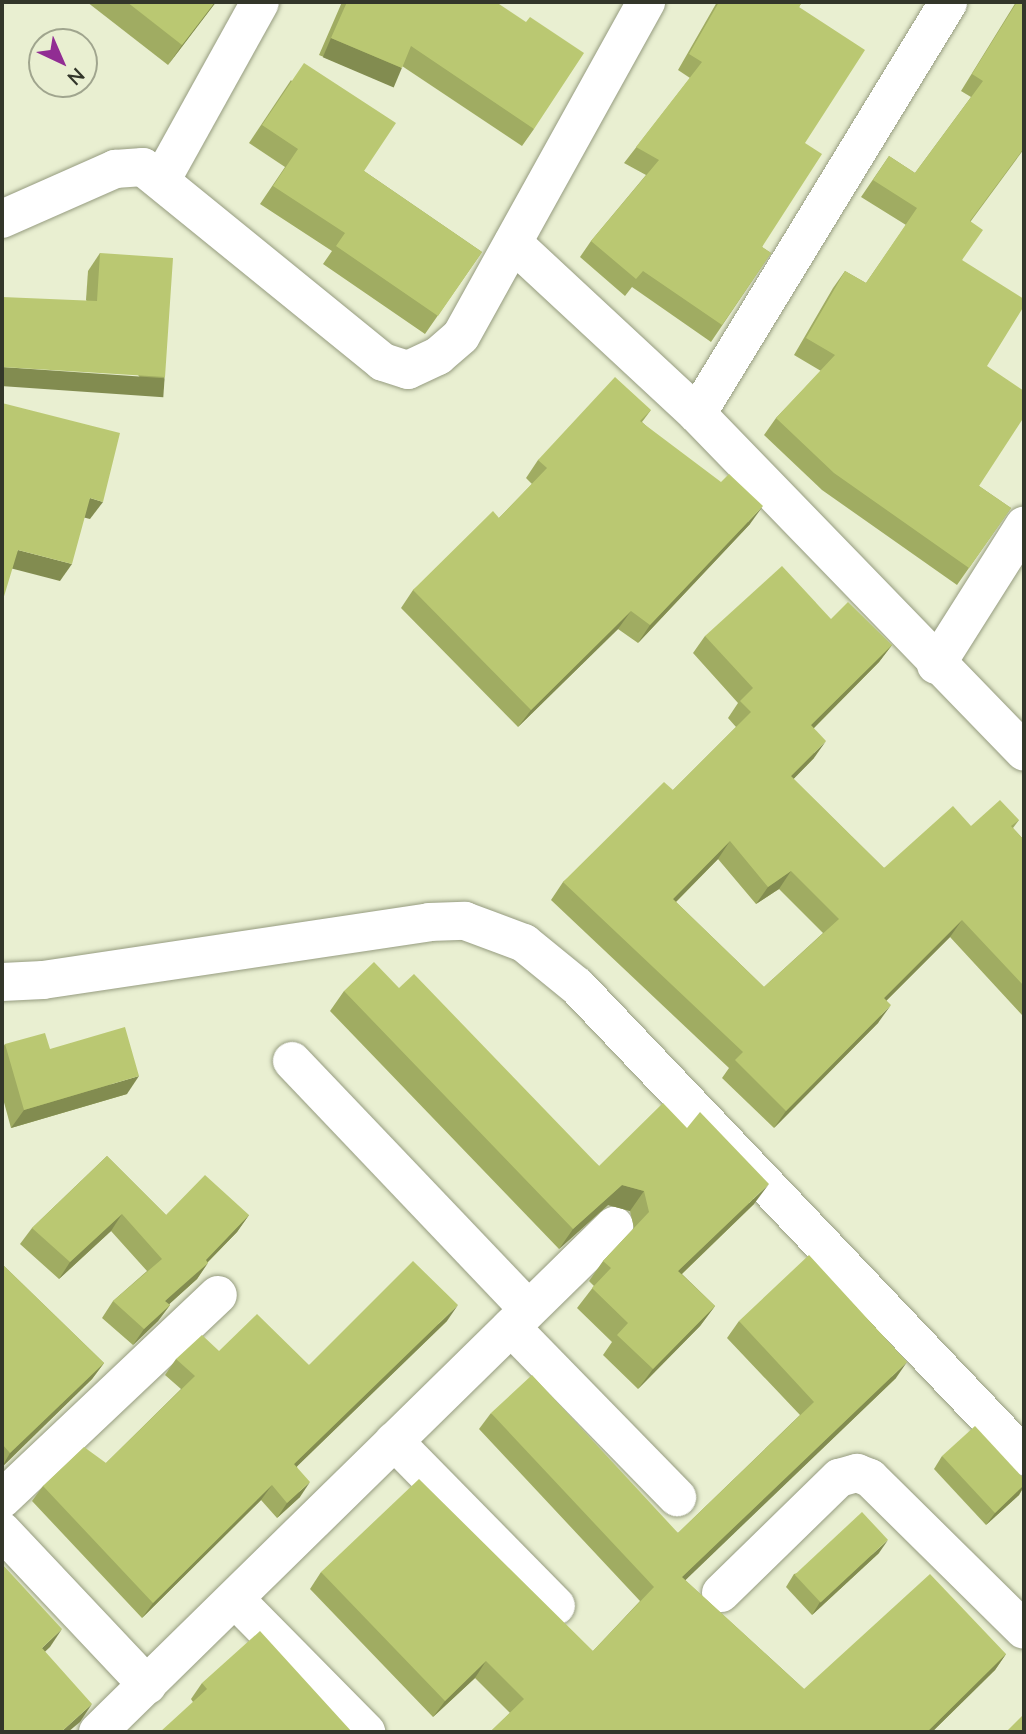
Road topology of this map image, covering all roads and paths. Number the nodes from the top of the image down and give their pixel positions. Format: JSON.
{"nodes":[{"id":1,"x":260,"y":2,"type":"edge"},
{"id":2,"x":646,"y":2,"type":"edge"},
{"id":3,"x":948,"y":2,"type":"edge"},
{"id":4,"x":162,"y":179,"type":"junction"},
{"id":5,"x":2,"y":219,"type":"edge"},
{"id":6,"x":513,"y":243,"type":"junction"},
{"id":7,"x":697,"y":414,"type":"junction"},
{"id":8,"x":1024,"y":526,"type":"edge"},
{"id":9,"x":936,"y":665,"type":"junction"},
{"id":10,"x":1024,"y":752,"type":"edge"},
{"id":11,"x":2,"y":982,"type":"edge"},
{"id":12,"x":292,"y":1061,"type":"dead end"},
{"id":13,"x":614,"y":1226,"type":"dead end"},
{"id":14,"x":218,"y":1295,"type":"dead end"},
{"id":15,"x":520,"y":1319,"type":"junction"},
{"id":16,"x":394,"y":1441,"type":"junction"},
{"id":17,"x":1024,"y":1456,"type":"edge"},
{"id":18,"x":677,"y":1497,"type":"dead end"},
{"id":19,"x":2,"y":1499,"type":"edge"},
{"id":20,"x":2,"y":1531,"type":"edge"},
{"id":21,"x":721,"y":1593,"type":"dead end"},
{"id":22,"x":235,"y":1599,"type":"junction"},
{"id":23,"x":556,"y":1606,"type":"dead end"},
{"id":24,"x":1024,"y":1630,"type":"edge"},
{"id":25,"x":147,"y":1685,"type":"junction"},
{"id":26,"x":98,"y":1732,"type":"edge"},
{"id":27,"x":366,"y":1732,"type":"edge"}],
"edges":[{"from":1,"to":4,"type":"street"},
{"from":2,"to":6,"type":"street"},
{"from":3,"to":7,"type":"street"},
{"from":4,"to":5,"type":"street"},
{"from":4,"to":6,"type":"street"},
{"from":6,"to":7,"type":"street"},
{"from":7,"to":9,"type":"street"},
{"from":8,"to":9,"type":"street"},
{"from":9,"to":10,"type":"street"},
{"from":11,"to":17,"type":"street"},
{"from":12,"to":15,"type":"street"},
{"from":13,"to":15,"type":"street"},
{"from":14,"to":19,"type":"street"},
{"from":15,"to":16,"type":"street"},
{"from":15,"to":18,"type":"street"},
{"from":16,"to":22,"type":"street"},
{"from":16,"to":23,"type":"street"},
{"from":20,"to":25,"type":"street"},
{"from":21,"to":24,"type":"street"},
{"from":22,"to":25,"type":"street"},
{"from":22,"to":27,"type":"street"},
{"from":25,"to":26,"type":"street"}]}
